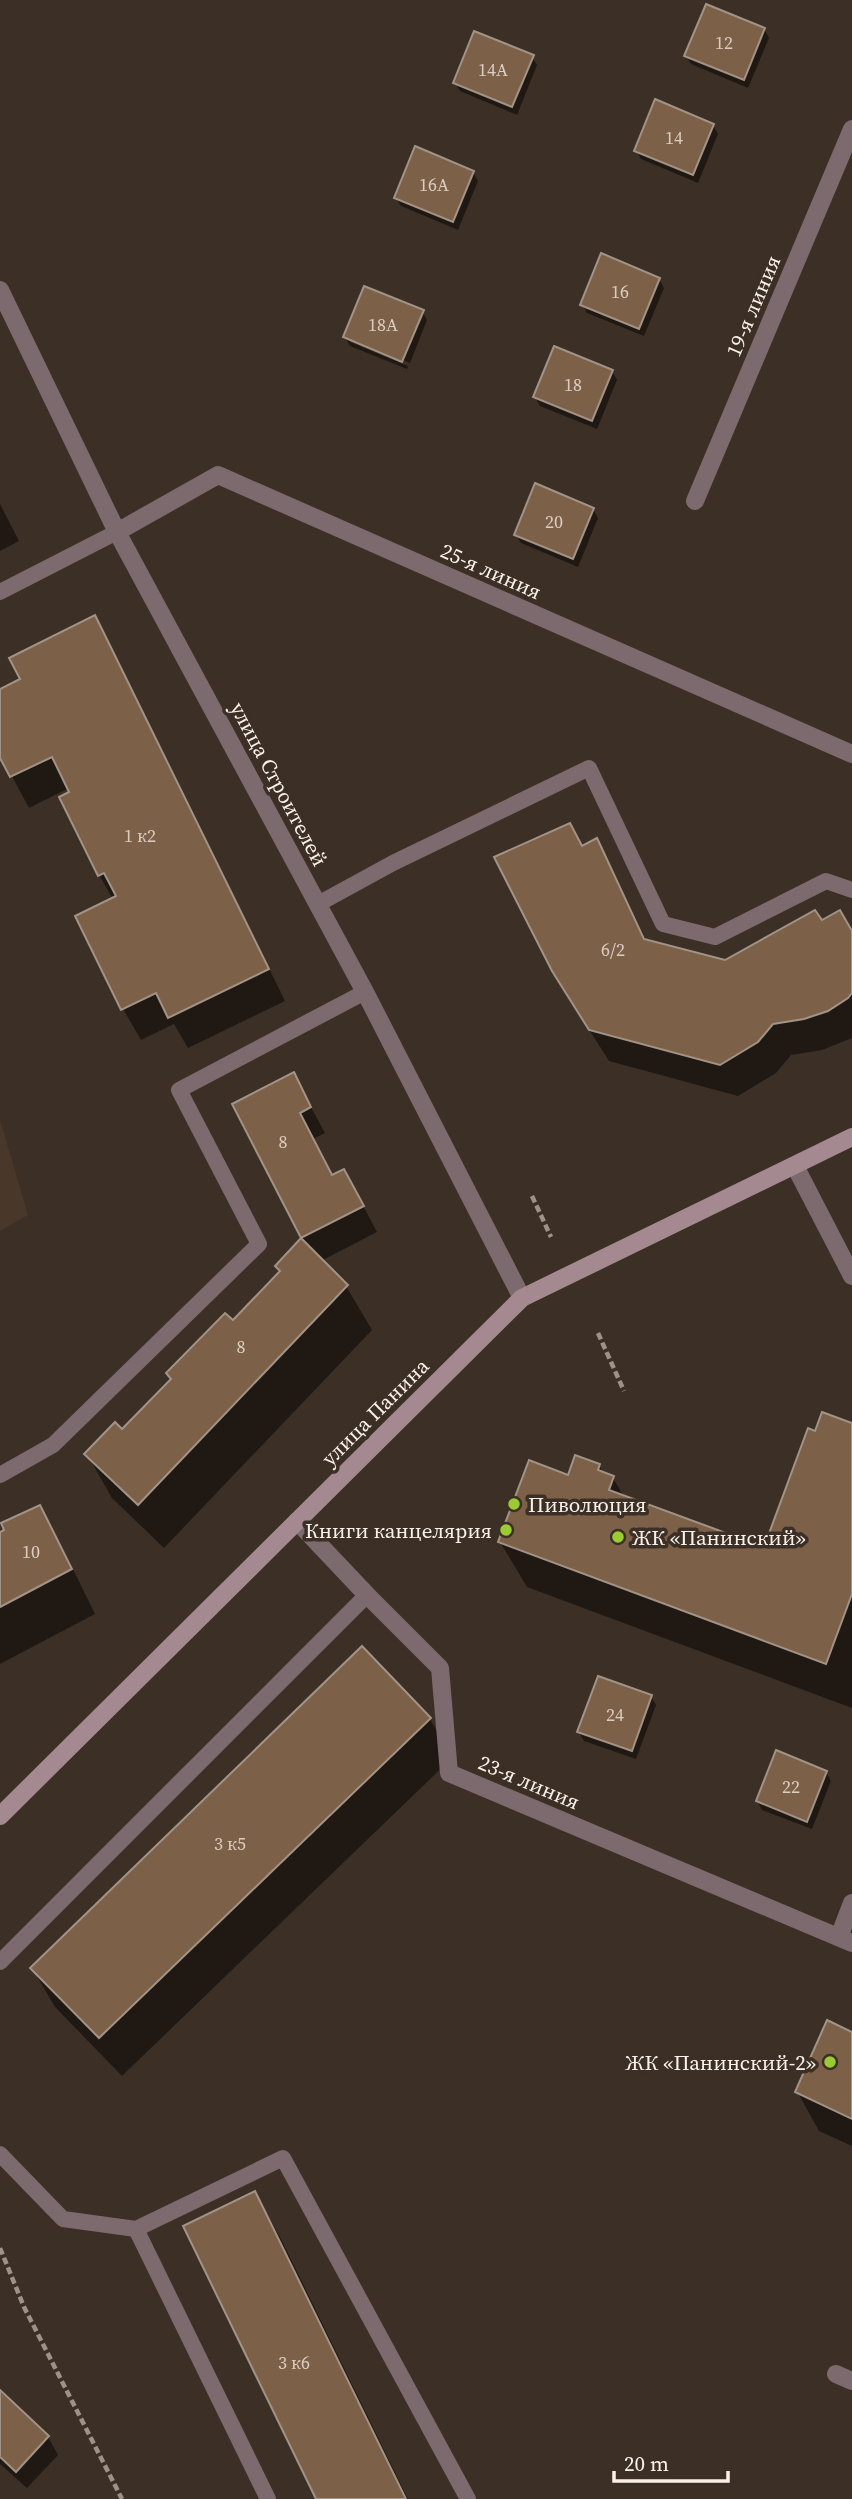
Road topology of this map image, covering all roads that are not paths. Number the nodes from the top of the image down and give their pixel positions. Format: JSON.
{"nodes":[{"id":1,"x":852,"y":129,"type":"edge"},
{"id":2,"x":0,"y":290,"type":"edge"},
{"id":3,"x":695,"y":501,"type":"dead end"},
{"id":4,"x":117,"y":532,"type":"junction"},
{"id":5,"x":0,"y":592,"type":"edge"},
{"id":6,"x":852,"y":754,"type":"edge"},
{"id":7,"x":852,"y":890,"type":"edge"},
{"id":8,"x":318,"y":904,"type":"junction"},
{"id":9,"x":365,"y":992,"type":"junction"},
{"id":10,"x":852,"y":1137,"type":"edge"},
{"id":11,"x":795,"y":1166,"type":"junction"},
{"id":12,"x":852,"y":1276,"type":"edge"},
{"id":13,"x":522,"y":1298,"type":"junction"},
{"id":14,"x":0,"y":1475,"type":"edge"},
{"id":15,"x":298,"y":1521,"type":"junction"},
{"id":16,"x":367,"y":1595,"type":"junction"},
{"id":17,"x":0,"y":1816,"type":"edge"},
{"id":18,"x":852,"y":1903,"type":"edge"},
{"id":19,"x":845,"y":1940,"type":"edge"},
{"id":20,"x":0,"y":1962,"type":"edge"},
{"id":21,"x":0,"y":2154,"type":"edge"},
{"id":22,"x":136,"y":2229,"type":"junction"},
{"id":23,"x":268,"y":2499,"type":"edge"},
{"id":24,"x":468,"y":2499,"type":"edge"}],
"edges":[{"from":1,"to":3,"type":"street","name":"19-я линия"},
{"from":2,"to":4,"type":"street","name":"улица Строителей"},
{"from":4,"to":5,"type":"lane"},
{"from":4,"to":6,"type":"street","name":"25-я линия"},
{"from":4,"to":8,"type":"street","name":"улица Строителей"},
{"from":7,"to":8,"type":"lane"},
{"from":8,"to":9,"type":"street","name":"улица Строителей"},
{"from":9,"to":13,"type":"street","name":"улица Строителей"},
{"from":9,"to":14,"type":"lane"},
{"from":10,"to":11,"type":"street","name":"улица Панина"},
{"from":11,"to":12,"type":"street"},
{"from":11,"to":13,"type":"street","name":"улица Панина"},
{"from":13,"to":15,"type":"street","name":"улица Панина"},
{"from":15,"to":16,"type":"street","name":"23-я линия"},
{"from":15,"to":17,"type":"street","name":"улица Панина"},
{"from":16,"to":19,"type":"street","name":"23-я линия"},
{"from":16,"to":20,"type":"lane"},
{"from":18,"to":19,"type":"street","name":"23-я линия"},
{"from":21,"to":22,"type":"lane"},
{"from":22,"to":23,"type":"lane"},
{"from":22,"to":24,"type":"lane"}]}
